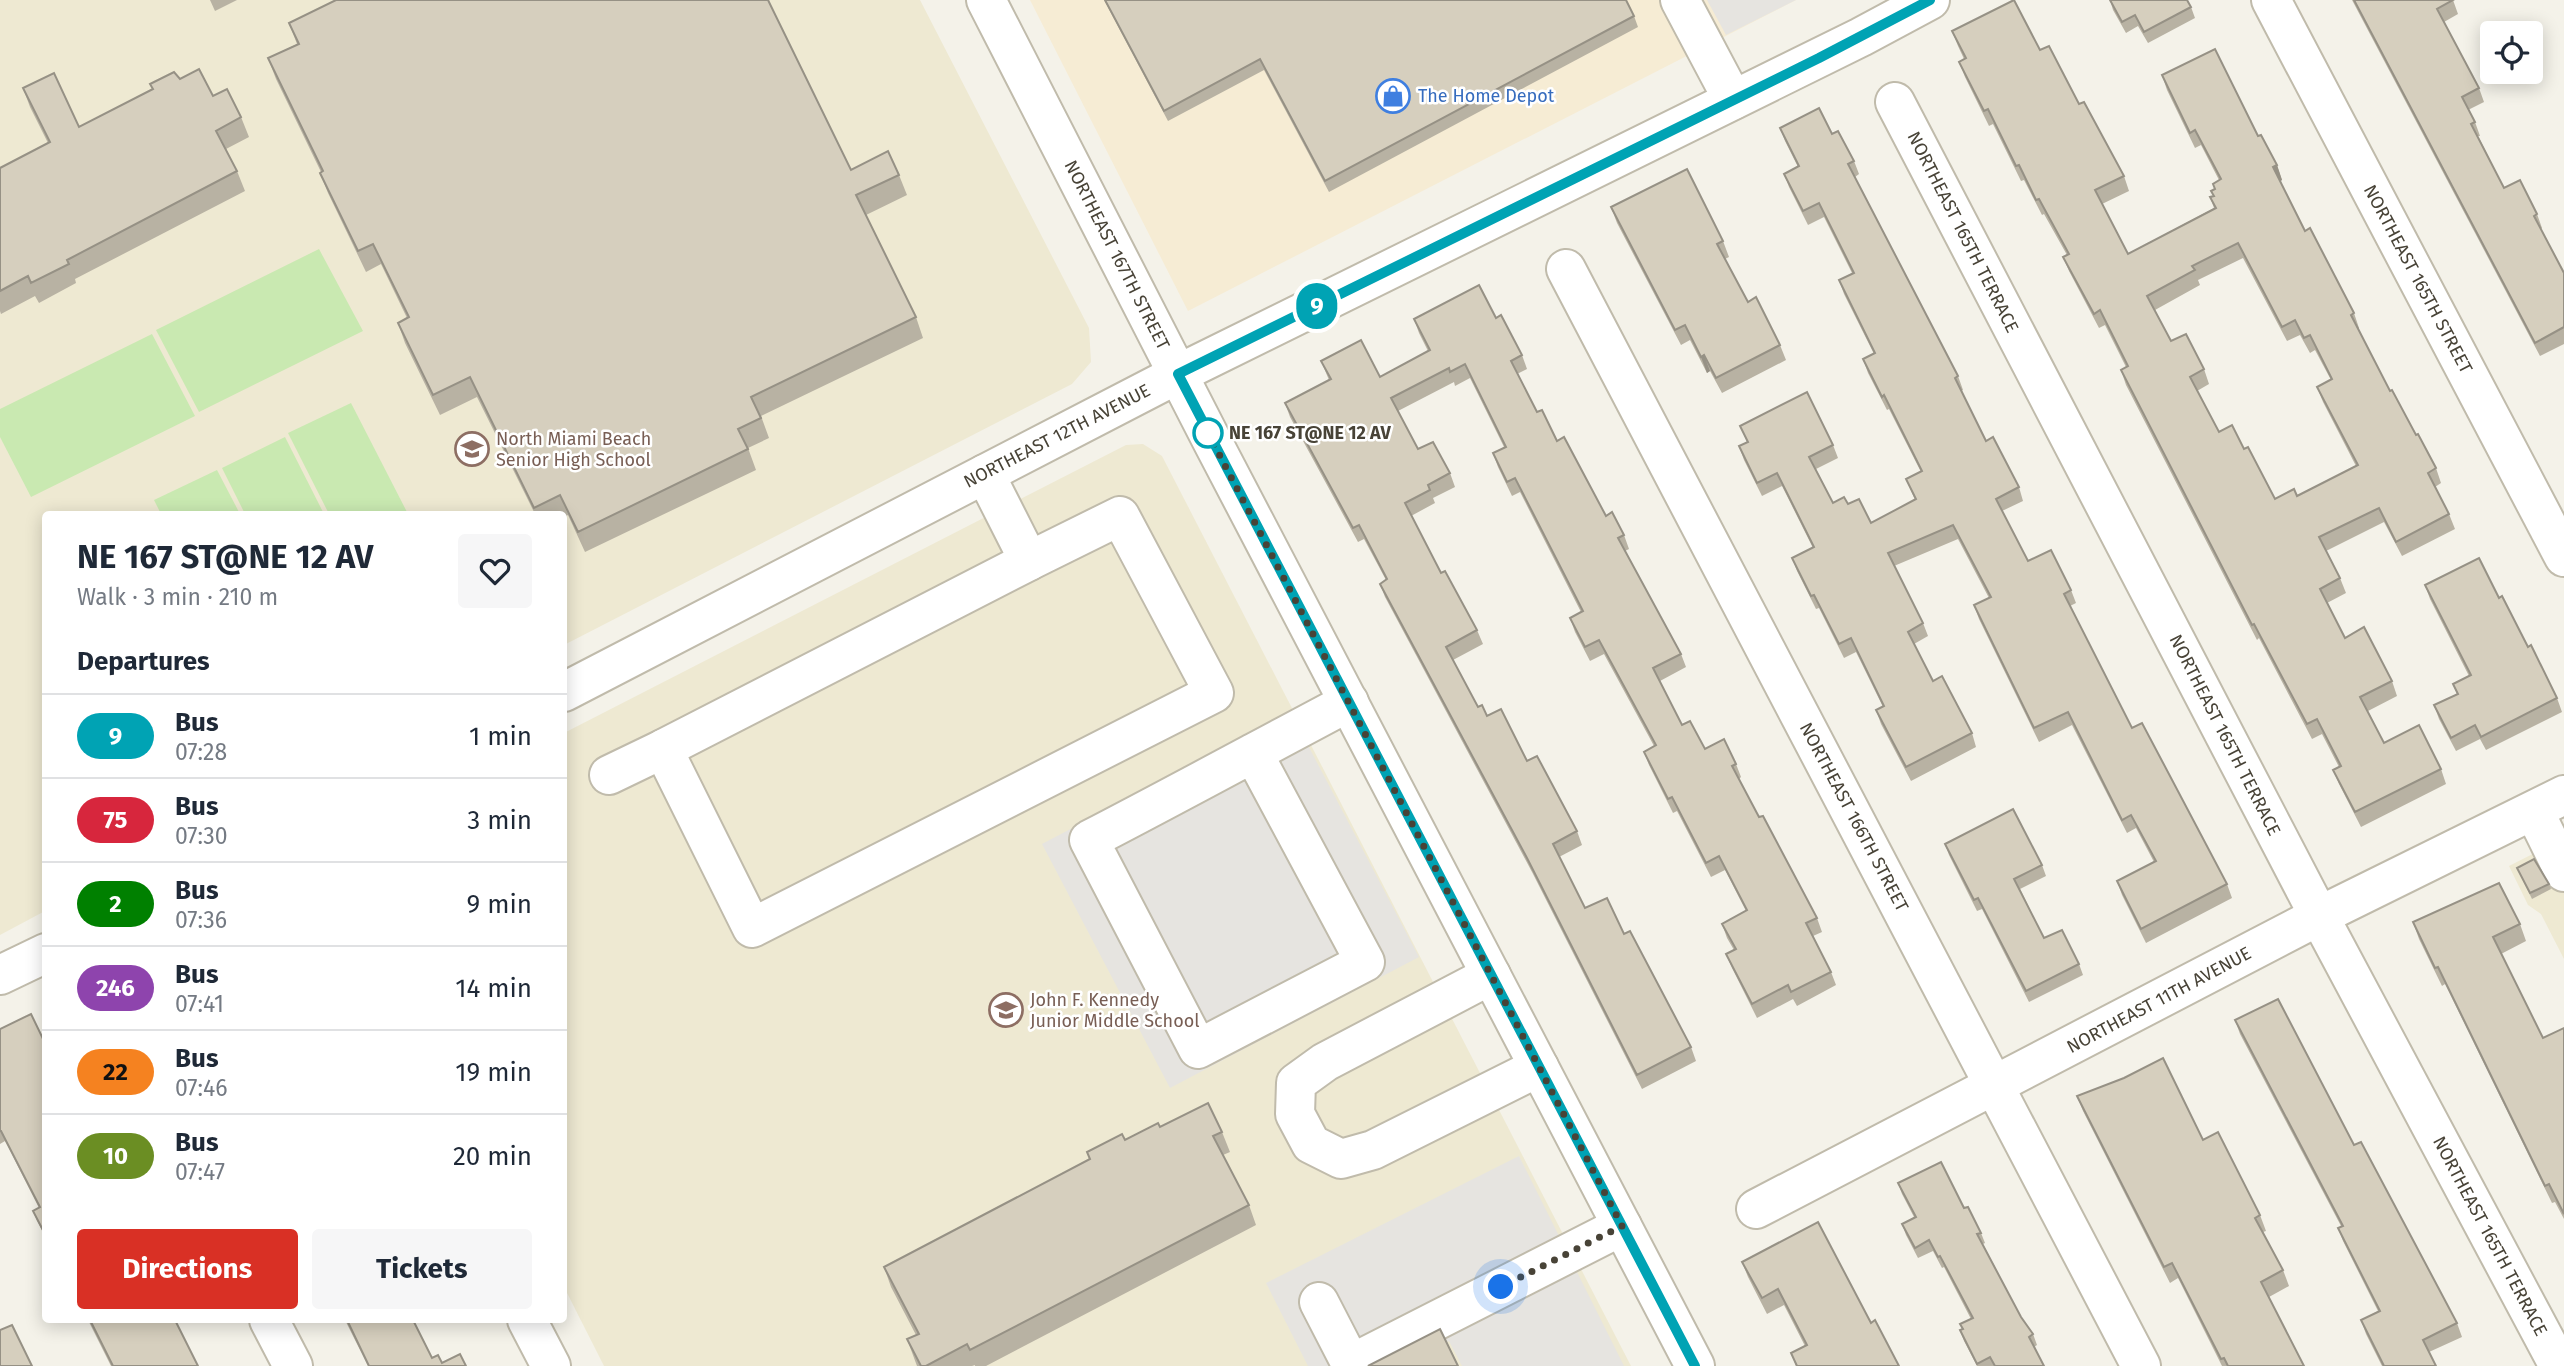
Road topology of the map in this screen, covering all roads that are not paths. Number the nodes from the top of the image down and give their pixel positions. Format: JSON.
{"nodes":[{"id":1,"x":986,"y":0,"type":"edge"},
{"id":2,"x":1680,"y":0,"type":"edge"},
{"id":3,"x":1930,"y":0,"type":"edge"},
{"id":4,"x":2271,"y":0,"type":"edge"},
{"id":5,"x":1733,"y":100,"type":"junction"},
{"id":6,"x":1895,"y":102,"type":"dead end"},
{"id":7,"x":1566,"y":269,"type":"dead end"},
{"id":8,"x":1178,"y":374,"type":"junction"},
{"id":9,"x":985,"y":474,"type":"junction"},
{"id":10,"x":2564,"y":557,"type":"edge"},
{"id":11,"x":1029,"y":561,"type":"junction"},
{"id":12,"x":567,"y":690,"type":"edge"},
{"id":13,"x":1349,"y":702,"type":"junction"},
{"id":14,"x":663,"y":749,"type":"junction"},
{"id":15,"x":1253,"y":753,"type":"junction"},
{"id":16,"x":609,"y":775,"type":"dead end"},
{"id":17,"x":2553,"y":810,"type":"edge"},
{"id":18,"x":2564,"y":872,"type":"edge"},
{"id":19,"x":2319,"y":916,"type":"junction"},
{"id":20,"x":42,"y":955,"type":"edge"},
{"id":21,"x":0,"y":975,"type":"edge"},
{"id":22,"x":1491,"y":975,"type":"junction"},
{"id":23,"x":1539,"y":1067,"type":"junction"},
{"id":24,"x":1995,"y":1085,"type":"junction"},
{"id":25,"x":1756,"y":1209,"type":"dead end"},
{"id":26,"x":1622,"y":1226,"type":"junction"},
{"id":27,"x":1319,"y":1302,"type":"dead end"},
{"id":28,"x":271,"y":1323,"type":"edge"},
{"id":29,"x":529,"y":1323,"type":"edge"},
{"id":30,"x":1352,"y":1365,"type":"edge"},
{"id":31,"x":293,"y":1366,"type":"edge"},
{"id":32,"x":551,"y":1366,"type":"edge"},
{"id":33,"x":1695,"y":1366,"type":"edge"},
{"id":34,"x":2141,"y":1366,"type":"edge"},
{"id":35,"x":2559,"y":1366,"type":"edge"}],
"edges":[{"from":1,"to":8,"type":"street","name":"NORTHEAST 167TH STREET"},
{"from":2,"to":5,"type":"street"},
{"from":3,"to":5,"type":"street","name":"NORTHEAST 12TH AVENUE"},
{"from":4,"to":10,"type":"street","name":"NORTHEAST 165TH STREET"},
{"from":5,"to":8,"type":"street","name":"NORTHEAST 12TH AVENUE"},
{"from":6,"to":19,"type":"street","name":"NORTHEAST 165TH TERRACE"},
{"from":7,"to":24,"type":"street","name":"NORTHEAST 166TH STREET"},
{"from":8,"to":9,"type":"street","name":"NORTHEAST 12TH AVENUE"},
{"from":8,"to":13,"type":"street","name":"NORTHEAST 167TH STREET"},
{"from":9,"to":11,"type":"street"},
{"from":9,"to":12,"type":"street","name":"NORTHEAST 12TH AVENUE"},
{"from":11,"to":14,"type":"street"},
{"from":11,"to":14,"type":"street"},
{"from":13,"to":15,"type":"street"},
{"from":13,"to":22,"type":"street","name":"NORTHEAST 167TH STREET"},
{"from":14,"to":16,"type":"street"},
{"from":15,"to":15,"type":"street"},
{"from":17,"to":18,"type":"street"},
{"from":17,"to":19,"type":"street","name":"NORTHEAST 11TH AVENUE"},
{"from":19,"to":24,"type":"street","name":"NORTHEAST 11TH AVENUE"},
{"from":19,"to":35,"type":"street","name":"NORTHEAST 165TH TERRACE"},
{"from":20,"to":21,"type":"street"},
{"from":22,"to":23,"type":"street","name":"NORTHEAST 167TH STREET"},
{"from":22,"to":23,"type":"street"},
{"from":23,"to":26,"type":"street","name":"NORTHEAST 167TH STREET"},
{"from":24,"to":25,"type":"street","name":"NORTHEAST 11TH AVENUE"},
{"from":24,"to":34,"type":"street","name":"NORTHEAST 166TH STREET"},
{"from":26,"to":30,"type":"street"},
{"from":26,"to":33,"type":"street","name":"NORTHEAST 167TH STREET"},
{"from":27,"to":30,"type":"street"},
{"from":28,"to":31,"type":"street"},
{"from":29,"to":32,"type":"street"}]}
